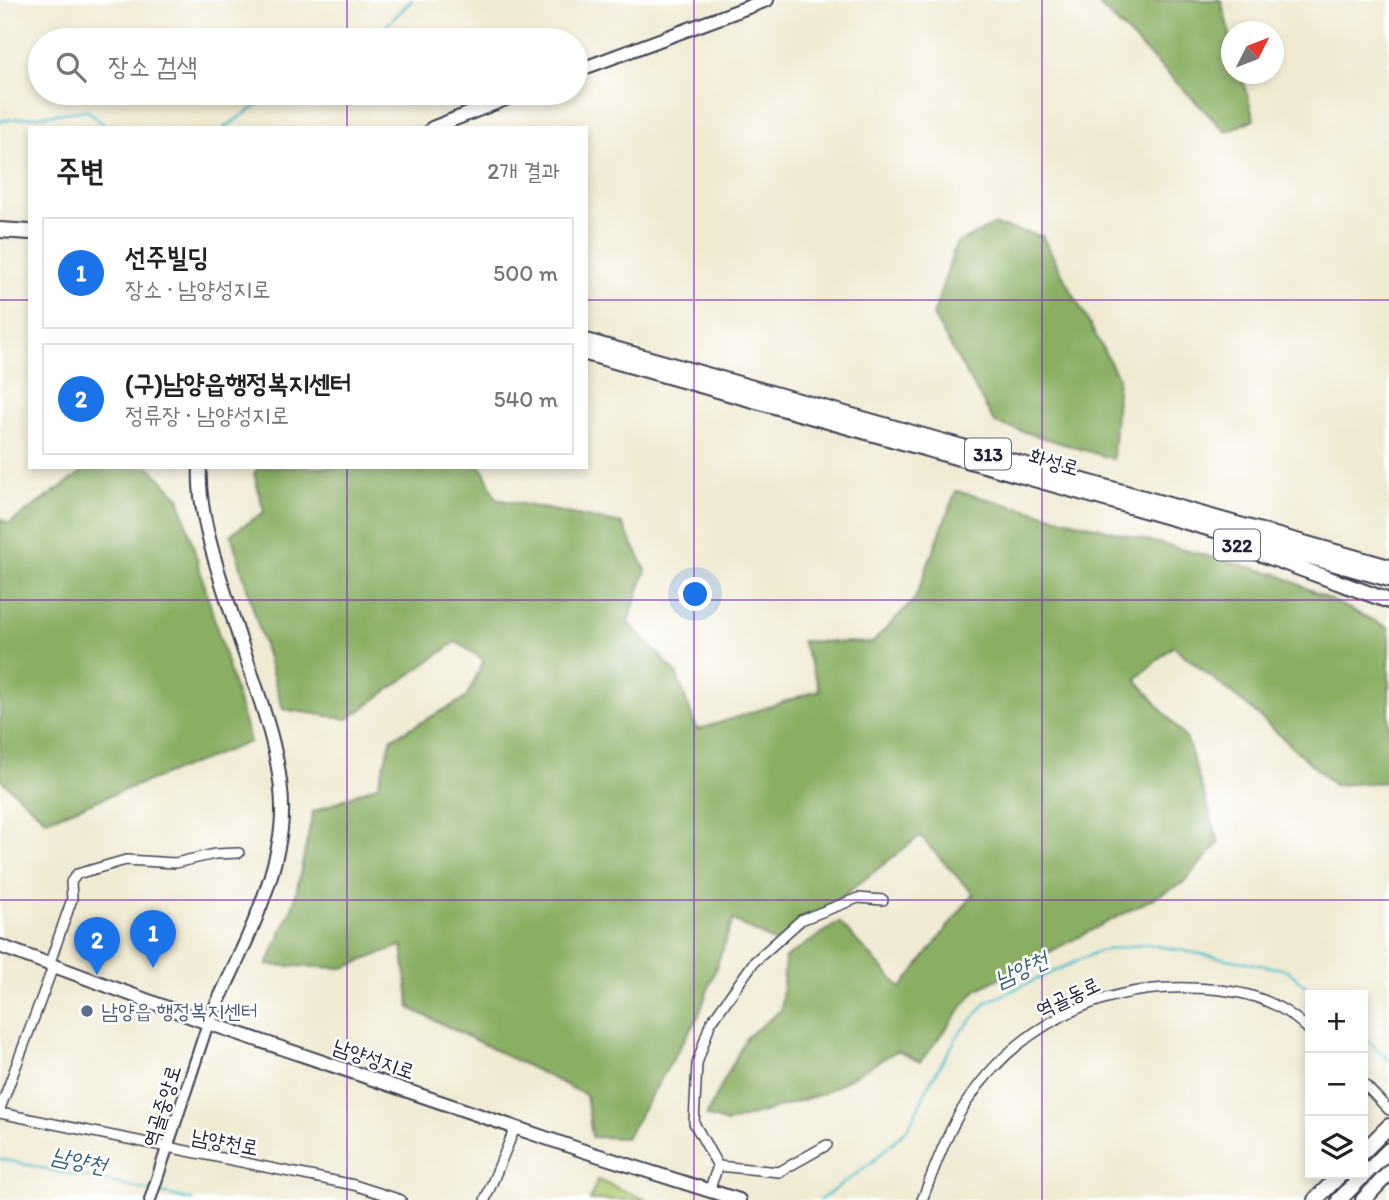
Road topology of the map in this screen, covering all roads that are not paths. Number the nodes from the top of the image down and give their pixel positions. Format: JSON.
{"nodes":[{"id":1,"x":766,"y":0,"type":"edge"},
{"id":2,"x":588,"y":67,"type":"edge"},
{"id":3,"x":490,"y":105,"type":"edge"},
{"id":4,"x":437,"y":126,"type":"edge"},
{"id":5,"x":0,"y":230,"type":"edge"},
{"id":6,"x":28,"y":232,"type":"edge"},
{"id":7,"x":588,"y":342,"type":"edge"},
{"id":8,"x":588,"y":354,"type":"edge"},
{"id":9,"x":200,"y":469,"type":"edge"},
{"id":10,"x":1084,"y":492,"type":"junction"},
{"id":11,"x":1389,"y":566,"type":"edge"},
{"id":12,"x":1389,"y":579,"type":"edge"},
{"id":13,"x":1389,"y":601,"type":"edge"},
{"id":14,"x":239,"y":853,"type":"dead end"},
{"id":15,"x":883,"y":900,"type":"dead end"},
{"id":16,"x":0,"y":946,"type":"edge"},
{"id":17,"x":51,"y":966,"type":"junction"},
{"id":18,"x":208,"y":1023,"type":"junction"},
{"id":19,"x":1305,"y":1027,"type":"edge"},
{"id":20,"x":1368,"y":1088,"type":"edge"},
{"id":21,"x":1389,"y":1110,"type":"edge"},
{"id":22,"x":0,"y":1111,"type":"edge"},
{"id":23,"x":1389,"y":1126,"type":"edge"},
{"id":24,"x":515,"y":1128,"type":"junction"},
{"id":25,"x":827,"y":1145,"type":"dead end"},
{"id":26,"x":1368,"y":1147,"type":"edge"},
{"id":27,"x":169,"y":1148,"type":"junction"},
{"id":28,"x":1389,"y":1150,"type":"edge"},
{"id":29,"x":718,"y":1166,"type":"junction"},
{"id":30,"x":1389,"y":1174,"type":"edge"},
{"id":31,"x":1336,"y":1179,"type":"edge"},
{"id":32,"x":709,"y":1191,"type":"junction"},
{"id":33,"x":150,"y":1200,"type":"edge"},
{"id":34,"x":401,"y":1200,"type":"edge"},
{"id":35,"x":485,"y":1200,"type":"edge"},
{"id":36,"x":739,"y":1200,"type":"edge"},
{"id":37,"x":922,"y":1200,"type":"edge"},
{"id":38,"x":1315,"y":1200,"type":"edge"},
{"id":39,"x":1339,"y":1200,"type":"edge"},
{"id":40,"x":1363,"y":1200,"type":"edge"}],
"edges":[{"from":1,"to":2,"type":"main road"},
{"from":3,"to":4,"type":"main road"},
{"from":5,"to":6,"type":"main road"},
{"from":7,"to":11,"type":"main road","name":"화성로","number":"313"},
{"from":8,"to":10,"type":"main road","name":"화성로","number":"313"},
{"from":9,"to":18,"type":"main road"},
{"from":10,"to":12,"type":"main road","name":"화성로","number":"313"},
{"from":10,"to":13,"type":"main road","number":"322"},
{"from":14,"to":17,"type":"street"},
{"from":15,"to":29,"type":"street"},
{"from":16,"to":17,"type":"main road","name":"남양성지로"},
{"from":17,"to":18,"type":"main road","name":"남양성지로"},
{"from":17,"to":22,"type":"street"},
{"from":18,"to":24,"type":"main road","name":"남양성지로"},
{"from":18,"to":27,"type":"street","name":"역골중앙로"},
{"from":19,"to":37,"type":"street","name":"역골동로"},
{"from":20,"to":21,"type":"street"},
{"from":22,"to":27,"type":"street","name":"남양천로"},
{"from":23,"to":26,"type":"main road"},
{"from":24,"to":32,"type":"main road","name":"남양성지로"},
{"from":24,"to":35,"type":"street"},
{"from":25,"to":29,"type":"street"},
{"from":27,"to":33,"type":"street","name":"역골중앙로"},
{"from":27,"to":34,"type":"street","name":"남양천로"},
{"from":28,"to":39,"type":"main road"},
{"from":29,"to":32,"type":"street"},
{"from":30,"to":40,"type":"main road"},
{"from":31,"to":38,"type":"main road"},
{"from":32,"to":36,"type":"main road","name":"남양성지로"}]}
